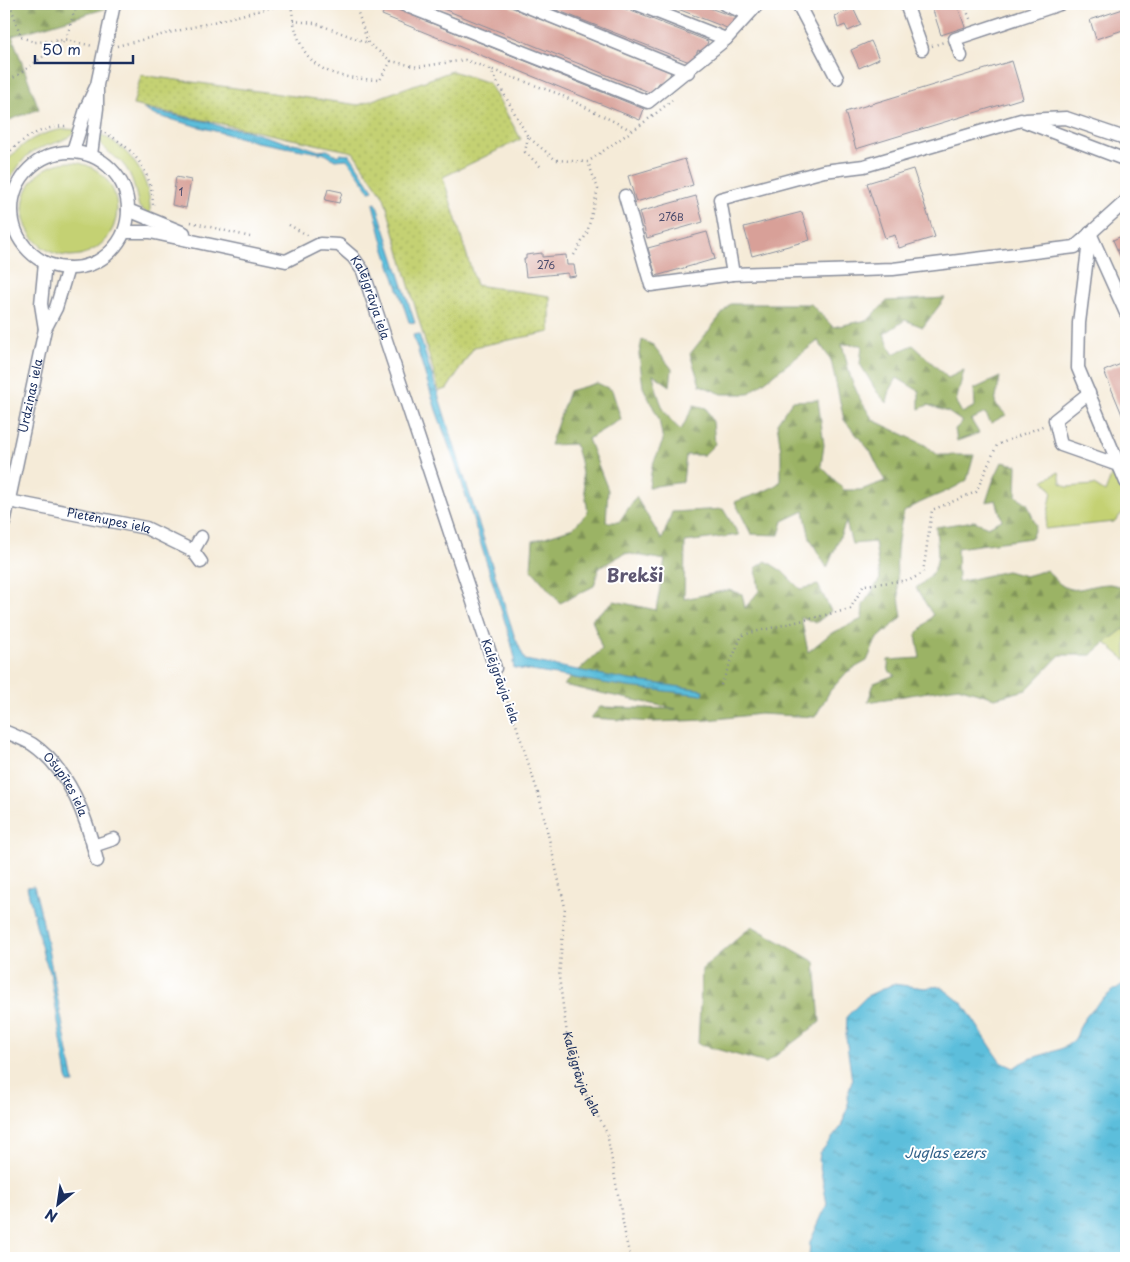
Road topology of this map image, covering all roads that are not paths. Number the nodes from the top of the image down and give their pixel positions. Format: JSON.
{"nodes":[{"id":1,"x":114,"y":4,"type":"edge"},
{"id":2,"x":402,"y":4,"type":"edge"},
{"id":3,"x":521,"y":4,"type":"edge"},
{"id":4,"x":637,"y":4,"type":"edge"},
{"id":5,"x":724,"y":4,"type":"edge"},
{"id":6,"x":758,"y":4,"type":"edge"},
{"id":7,"x":798,"y":4,"type":"edge"},
{"id":8,"x":906,"y":4,"type":"edge"},
{"id":9,"x":1060,"y":4,"type":"edge"},
{"id":10,"x":748,"y":14,"type":"junction"},
{"id":11,"x":726,"y":39,"type":"junction"},
{"id":12,"x":922,"y":49,"type":"road end"},
{"id":13,"x":961,"y":56,"type":"dead end"},
{"id":14,"x":688,"y":72,"type":"junction"},
{"id":15,"x":837,"y":78,"type":"dead end"},
{"id":16,"x":97,"y":85,"type":"junction"},
{"id":17,"x":1021,"y":120,"type":"junction"},
{"id":18,"x":1126,"y":141,"type":"edge"},
{"id":19,"x":73,"y":151,"type":"junction"},
{"id":20,"x":91,"y":155,"type":"junction"},
{"id":21,"x":1126,"y":160,"type":"edge"},
{"id":22,"x":9,"y":190,"type":"edge"},
{"id":23,"x":625,"y":196,"type":"dead end"},
{"id":24,"x":1126,"y":200,"type":"edge"},
{"id":25,"x":8,"y":208,"type":"edge"},
{"id":26,"x":128,"y":210,"type":"junction"},
{"id":27,"x":124,"y":232,"type":"junction"},
{"id":28,"x":1090,"y":233,"type":"junction"},
{"id":29,"x":214,"y":244,"type":"junction"},
{"id":30,"x":45,"y":263,"type":"junction"},
{"id":31,"x":68,"y":268,"type":"junction"},
{"id":32,"x":733,"y":274,"type":"junction"},
{"id":33,"x":1126,"y":313,"type":"edge"},
{"id":34,"x":45,"y":329,"type":"junction"},
{"id":35,"x":1089,"y":393,"type":"junction"},
{"id":36,"x":1118,"y":465,"type":"junction"},
{"id":37,"x":1126,"y":482,"type":"edge"},
{"id":38,"x":9,"y":501,"type":"junction"},
{"id":39,"x":4,"y":523,"type":"edge"},
{"id":40,"x":201,"y":537,"type":"dead end"},
{"id":41,"x":193,"y":551,"type":"junction"},
{"id":42,"x":201,"y":562,"type":"dead end"},
{"id":43,"x":495,"y":668,"type":"road end"},
{"id":44,"x":4,"y":731,"type":"edge"},
{"id":45,"x":114,"y":839,"type":"dead end"},
{"id":46,"x":93,"y":846,"type":"junction"},
{"id":47,"x":97,"y":861,"type":"dead end"}],
"edges":[{"from":1,"to":16,"type":"street"},
{"from":2,"to":14,"type":"street"},
{"from":3,"to":14,"type":"street"},
{"from":4,"to":11,"type":"street"},
{"from":5,"to":10,"type":"street"},
{"from":6,"to":10,"type":"street"},
{"from":7,"to":15,"type":"street"},
{"from":8,"to":12,"type":"street"},
{"from":9,"to":13,"type":"street"},
{"from":10,"to":11,"type":"street"},
{"from":11,"to":14,"type":"street"},
{"from":16,"to":19,"type":"street"},
{"from":16,"to":20,"type":"street"},
{"from":17,"to":18,"type":"street"},
{"from":17,"to":21,"type":"street"},
{"from":17,"to":32,"type":"street"},
{"from":19,"to":20,"type":"street"},
{"from":19,"to":22,"type":"street"},
{"from":20,"to":26,"type":"street"},
{"from":22,"to":25,"type":"street"},
{"from":23,"to":32,"type":"street"},
{"from":24,"to":28,"type":"street"},
{"from":25,"to":30,"type":"street"},
{"from":26,"to":27,"type":"street"},
{"from":26,"to":29,"type":"street"},
{"from":27,"to":29,"type":"street"},
{"from":27,"to":31,"type":"street"},
{"from":28,"to":32,"type":"street"},
{"from":28,"to":33,"type":"street"},
{"from":28,"to":35,"type":"street"},
{"from":29,"to":43,"type":"street","name":"Kalējgrāvja iela"},
{"from":30,"to":31,"type":"street"},
{"from":30,"to":34,"type":"street","name":"Urdziņas iela"},
{"from":31,"to":34,"type":"street","name":"Urdziņas iela"},
{"from":34,"to":38,"type":"street","name":"Urdziņas iela"},
{"from":35,"to":36,"type":"street"},
{"from":35,"to":36,"type":"street"},
{"from":36,"to":37,"type":"street"},
{"from":38,"to":39,"type":"street","name":"Urdziņas iela"},
{"from":38,"to":41,"type":"street","name":"Pietēnupes iela"},
{"from":40,"to":41,"type":"street"},
{"from":41,"to":42,"type":"street","name":"Pietēnupes iela"},
{"from":44,"to":46,"type":"street","name":"Ošupītes iela"},
{"from":45,"to":46,"type":"street"},
{"from":46,"to":47,"type":"street","name":"Ošupītes iela"}]}
